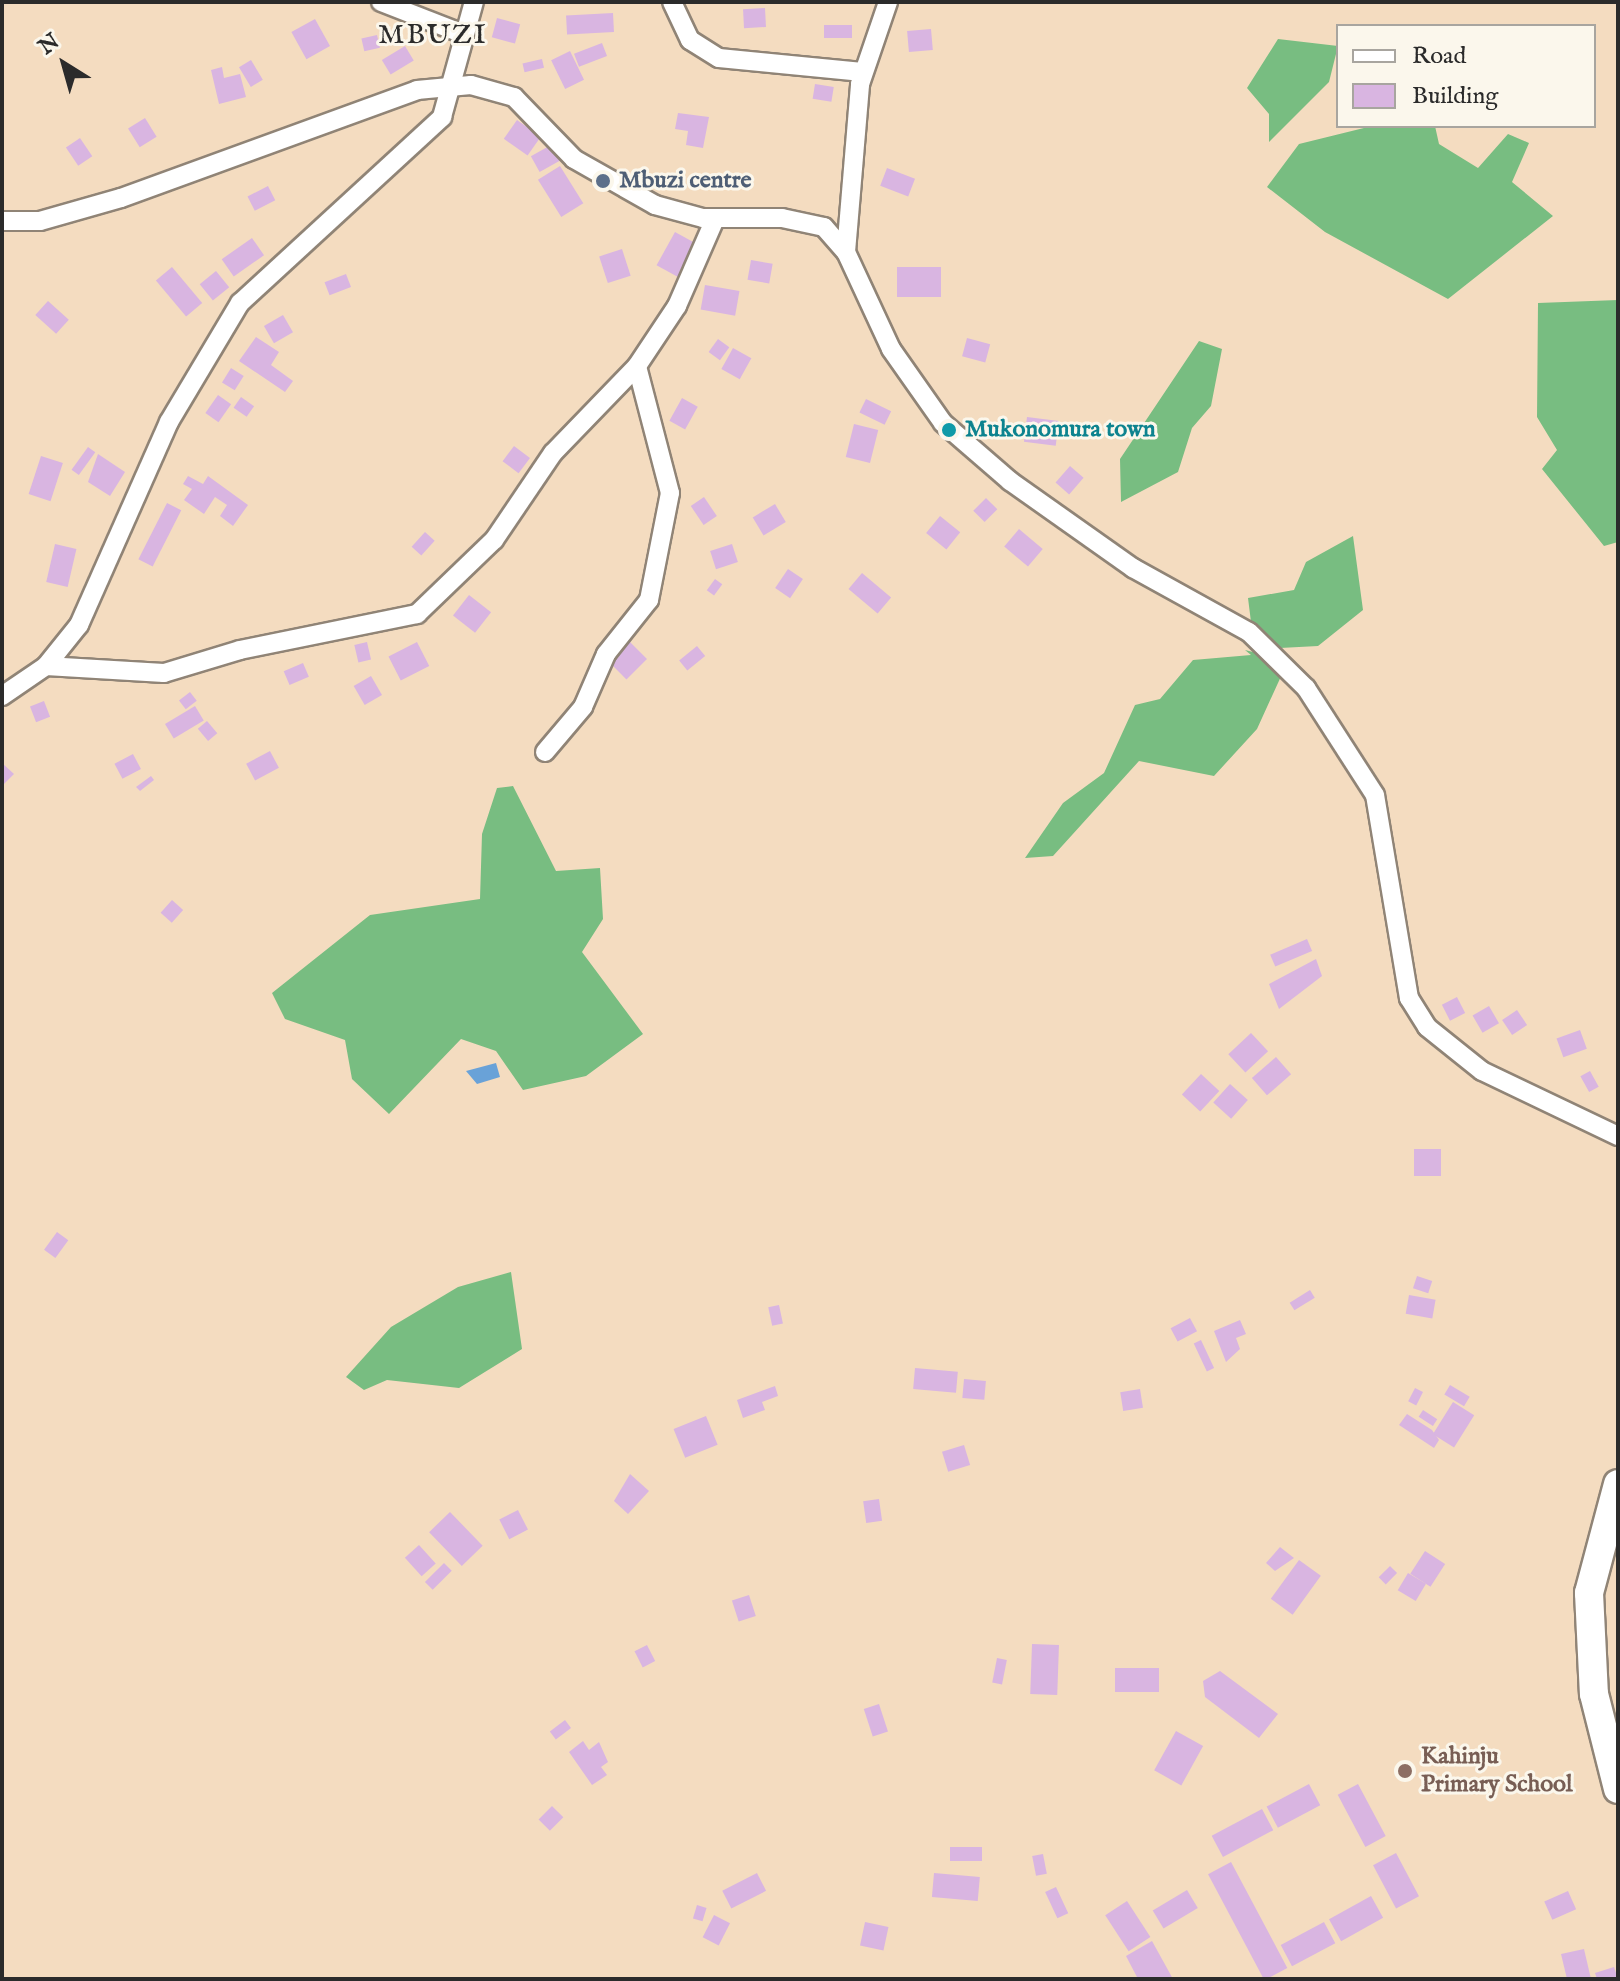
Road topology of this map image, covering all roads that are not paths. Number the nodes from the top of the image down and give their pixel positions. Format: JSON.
{"nodes":[{"id":1,"x":381,"y":2,"type":"edge"},
{"id":2,"x":474,"y":2,"type":"edge"},
{"id":3,"x":672,"y":2,"type":"edge"},
{"id":4,"x":888,"y":2,"type":"edge"},
{"id":5,"x":463,"y":34,"type":"junction"},
{"id":6,"x":862,"y":72,"type":"junction"},
{"id":7,"x":447,"y":85,"type":"junction"},
{"id":8,"x":715,"y":219,"type":"junction"},
{"id":9,"x":2,"y":221,"type":"edge"},
{"id":10,"x":846,"y":252,"type":"junction"},
{"id":11,"x":637,"y":366,"type":"junction"},
{"id":12,"x":46,"y":666,"type":"junction"},
{"id":13,"x":2,"y":696,"type":"edge"},
{"id":14,"x":545,"y":752,"type":"dead end"},
{"id":15,"x":1618,"y":1136,"type":"edge"},
{"id":16,"x":1618,"y":1484,"type":"edge"},
{"id":17,"x":1618,"y":1789,"type":"edge"}],
"edges":[{"from":1,"to":5,"type":"street"},
{"from":2,"to":5,"type":"street"},
{"from":3,"to":6,"type":"street"},
{"from":4,"to":6,"type":"street"},
{"from":5,"to":7,"type":"street"},
{"from":6,"to":10,"type":"street"},
{"from":7,"to":8,"type":"street"},
{"from":7,"to":9,"type":"street"},
{"from":7,"to":12,"type":"street"},
{"from":8,"to":10,"type":"street"},
{"from":8,"to":11,"type":"street"},
{"from":10,"to":15,"type":"street"},
{"from":11,"to":12,"type":"street"},
{"from":11,"to":14,"type":"street"},
{"from":12,"to":13,"type":"street"},
{"from":16,"to":17,"type":"main road"}]}
